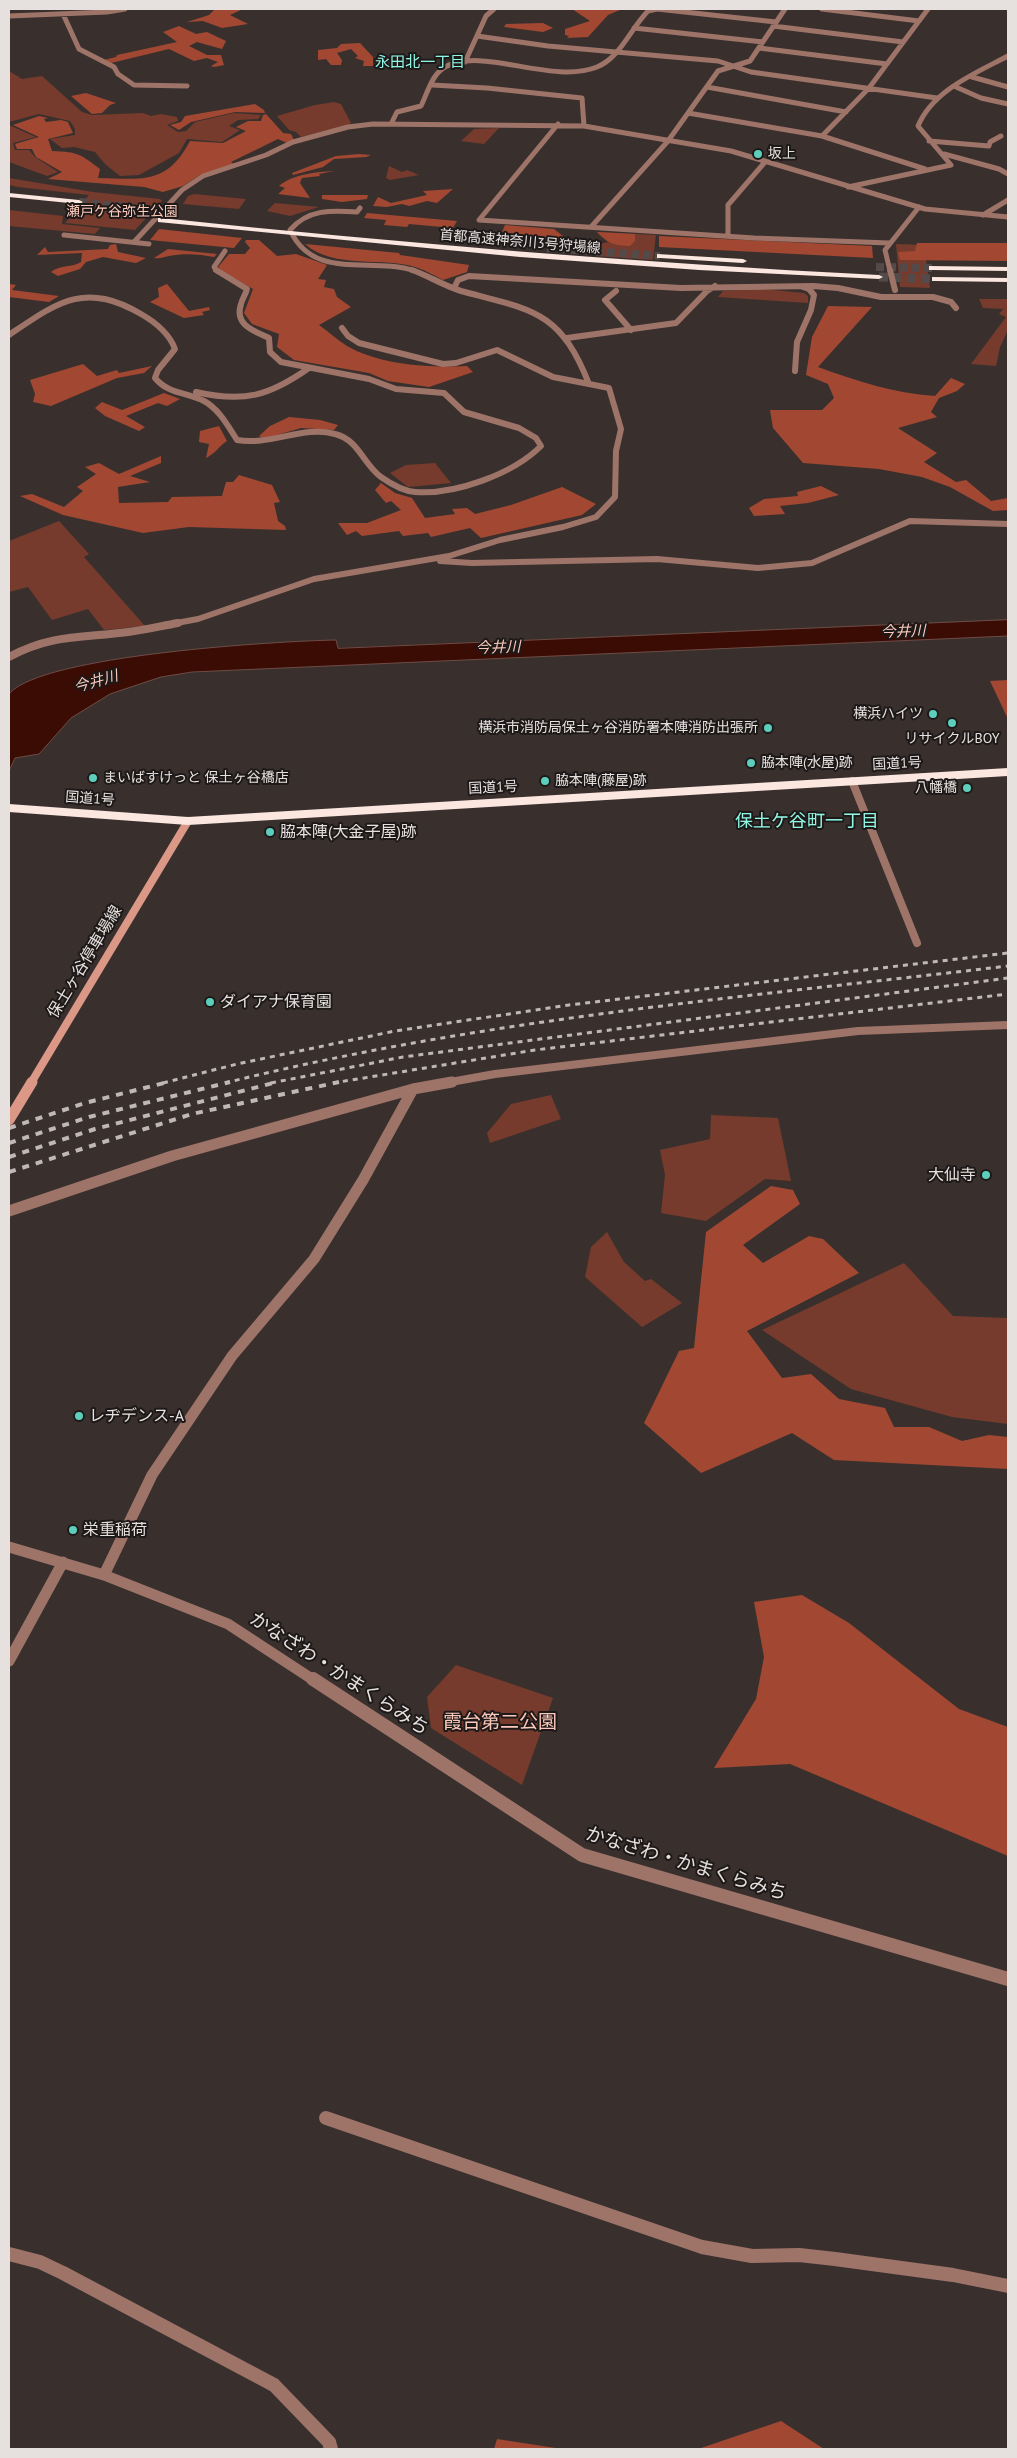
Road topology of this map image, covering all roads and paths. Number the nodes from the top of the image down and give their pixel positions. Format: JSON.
{"nodes":[{"id":1,"x":125,"y":9,"type":"edge"},
{"id":2,"x":494,"y":9,"type":"edge"},
{"id":3,"x":785,"y":9,"type":"edge"},
{"id":4,"x":822,"y":9,"type":"edge"},
{"id":5,"x":928,"y":9,"type":"edge"},
{"id":6,"x":63,"y":14,"type":"junction"},
{"id":7,"x":9,"y":16,"type":"edge"},
{"id":8,"x":919,"y":21,"type":"junction"},
{"id":9,"x":775,"y":24,"type":"junction"},
{"id":10,"x":634,"y":28,"type":"junction"},
{"id":11,"x":476,"y":36,"type":"junction"},
{"id":12,"x":763,"y":42,"type":"junction"},
{"id":13,"x":903,"y":42,"type":"junction"},
{"id":14,"x":759,"y":48,"type":"junction"},
{"id":15,"x":618,"y":51,"type":"junction"},
{"id":16,"x":1008,"y":56,"type":"edge"},
{"id":17,"x":465,"y":62,"type":"junction"},
{"id":18,"x":887,"y":64,"type":"junction"},
{"id":19,"x":734,"y":66,"type":"junction"},
{"id":20,"x":972,"y":77,"type":"junction"},
{"id":21,"x":432,"y":85,"type":"junction"},
{"id":22,"x":187,"y":86,"type":"dead end"},
{"id":23,"x":706,"y":87,"type":"junction"},
{"id":24,"x":956,"y":87,"type":"junction"},
{"id":25,"x":1008,"y":87,"type":"edge"},
{"id":26,"x":869,"y":88,"type":"junction"},
{"id":27,"x":937,"y":98,"type":"junction"},
{"id":28,"x":1008,"y":104,"type":"edge"},
{"id":29,"x":688,"y":112,"type":"junction"},
{"id":30,"x":846,"y":112,"type":"junction"},
{"id":31,"x":391,"y":124,"type":"junction"},
{"id":32,"x":558,"y":124,"type":"junction"},
{"id":33,"x":584,"y":126,"type":"junction"},
{"id":34,"x":822,"y":136,"type":"junction"},
{"id":35,"x":1001,"y":136,"type":"dead end"},
{"id":36,"x":668,"y":141,"type":"junction"},
{"id":37,"x":929,"y":141,"type":"junction"},
{"id":38,"x":944,"y":154,"type":"junction"},
{"id":39,"x":765,"y":162,"type":"junction"},
{"id":40,"x":927,"y":170,"type":"junction"},
{"id":41,"x":1008,"y":174,"type":"edge"},
{"id":42,"x":847,"y":187,"type":"junction"},
{"id":43,"x":9,"y":195,"type":"edge"},
{"id":44,"x":1008,"y":200,"type":"edge"},
{"id":45,"x":79,"y":202,"type":"tunnel mouth"},
{"id":46,"x":9,"y":204,"type":"edge"},
{"id":47,"x":919,"y":207,"type":"junction"},
{"id":48,"x":360,"y":208,"type":"dead end"},
{"id":49,"x":61,"y":210,"type":"dead end"},
{"id":50,"x":170,"y":211,"type":"tunnel mouth"},
{"id":51,"x":180,"y":212,"type":"dead end"},
{"id":52,"x":983,"y":215,"type":"junction"},
{"id":53,"x":1008,"y":217,"type":"edge"},
{"id":54,"x":161,"y":220,"type":"tunnel mouth"},
{"id":55,"x":287,"y":223,"type":"dead end"},
{"id":56,"x":306,"y":225,"type":"dead end"},
{"id":57,"x":591,"y":227,"type":"junction"},
{"id":58,"x":393,"y":234,"type":"dead end"},
{"id":59,"x":64,"y":235,"type":"dead end"},
{"id":60,"x":728,"y":236,"type":"junction"},
{"id":61,"x":134,"y":242,"type":"junction"},
{"id":62,"x":149,"y":244,"type":"dead end"},
{"id":63,"x":889,"y":244,"type":"junction"},
{"id":64,"x":547,"y":248,"type":"tunnel mouth"},
{"id":65,"x":225,"y":251,"type":"dead end"},
{"id":66,"x":660,"y":256,"type":"tunnel mouth"},
{"id":67,"x":811,"y":264,"type":"dead end"},
{"id":68,"x":932,"y":268,"type":"tunnel mouth"},
{"id":69,"x":1008,"y":269,"type":"edge"},
{"id":70,"x":879,"y":278,"type":"tunnel mouth"},
{"id":71,"x":935,"y":279,"type":"tunnel mouth"},
{"id":72,"x":1008,"y":280,"type":"edge"},
{"id":73,"x":454,"y":288,"type":"junction"},
{"id":74,"x":895,"y":290,"type":"dead end"},
{"id":75,"x":616,"y":291,"type":"dead end"},
{"id":76,"x":956,"y":308,"type":"dead end"},
{"id":77,"x":342,"y":328,"type":"dead end"},
{"id":78,"x":632,"y":330,"type":"junction"},
{"id":79,"x":9,"y":334,"type":"edge"},
{"id":80,"x":567,"y":338,"type":"junction"},
{"id":81,"x":309,"y":368,"type":"junction"},
{"id":82,"x":796,"y":371,"type":"dead end"},
{"id":83,"x":590,"y":384,"type":"junction"},
{"id":84,"x":168,"y":389,"type":"junction"},
{"id":85,"x":1008,"y":524,"type":"edge"},
{"id":86,"x":426,"y":561,"type":"junction"},
{"id":87,"x":9,"y":657,"type":"edge"},
{"id":88,"x":1008,"y":772,"type":"edge"},
{"id":89,"x":852,"y":781,"type":"junction"},
{"id":90,"x":9,"y":808,"type":"edge"},
{"id":91,"x":188,"y":821,"type":"junction"},
{"id":92,"x":917,"y":943,"type":"dead end"},
{"id":93,"x":1008,"y":1025,"type":"edge"},
{"id":94,"x":413,"y":1090,"type":"junction"},
{"id":95,"x":9,"y":1120,"type":"edge"},
{"id":96,"x":9,"y":1211,"type":"edge"},
{"id":97,"x":9,"y":1547,"type":"edge"},
{"id":98,"x":63,"y":1562,"type":"junction"},
{"id":99,"x":104,"y":1576,"type":"junction"},
{"id":100,"x":9,"y":1661,"type":"edge"},
{"id":101,"x":1008,"y":1979,"type":"edge"},
{"id":102,"x":326,"y":2118,"type":"dead end"},
{"id":103,"x":9,"y":2254,"type":"edge"},
{"id":104,"x":1008,"y":2286,"type":"edge"},
{"id":105,"x":331,"y":2449,"type":"edge"}],
"edges":[{"from":1,"to":6,"type":"street"},
{"from":2,"to":11,"type":"street"},
{"from":3,"to":9,"type":"street"},
{"from":4,"to":8,"type":"street"},
{"from":5,"to":8,"type":"street"},
{"from":6,"to":7,"type":"street"},
{"from":6,"to":22,"type":"street"},
{"from":8,"to":13,"type":"street"},
{"from":9,"to":10,"type":"street"},
{"from":9,"to":12,"type":"street"},
{"from":9,"to":13,"type":"street"},
{"from":10,"to":12,"type":"street"},
{"from":10,"to":15,"type":"street"},
{"from":11,"to":15,"type":"street"},
{"from":11,"to":17,"type":"street"},
{"from":12,"to":14,"type":"street"},
{"from":13,"to":18,"type":"street"},
{"from":14,"to":18,"type":"street"},
{"from":14,"to":19,"type":"street"},
{"from":15,"to":17,"type":"street"},
{"from":15,"to":19,"type":"street"},
{"from":16,"to":20,"type":"street"},
{"from":17,"to":21,"type":"street"},
{"from":18,"to":26,"type":"street"},
{"from":19,"to":23,"type":"street"},
{"from":19,"to":26,"type":"street"},
{"from":20,"to":24,"type":"street"},
{"from":20,"to":25,"type":"street"},
{"from":21,"to":31,"type":"street"},
{"from":21,"to":33,"type":"street"},
{"from":23,"to":29,"type":"street"},
{"from":23,"to":30,"type":"street"},
{"from":24,"to":27,"type":"street"},
{"from":24,"to":28,"type":"street"},
{"from":26,"to":27,"type":"street"},
{"from":26,"to":30,"type":"street"},
{"from":27,"to":37,"type":"street"},
{"from":29,"to":34,"type":"street"},
{"from":29,"to":36,"type":"street"},
{"from":30,"to":34,"type":"street"},
{"from":31,"to":32,"type":"street"},
{"from":31,"to":61,"type":"street"},
{"from":32,"to":33,"type":"street"},
{"from":32,"to":57,"type":"street"},
{"from":33,"to":36,"type":"street"},
{"from":34,"to":40,"type":"street"},
{"from":35,"to":37,"type":"street"},
{"from":36,"to":39,"type":"street"},
{"from":36,"to":57,"type":"street"},
{"from":37,"to":38,"type":"street"},
{"from":38,"to":40,"type":"street"},
{"from":38,"to":41,"type":"street"},
{"from":39,"to":42,"type":"street"},
{"from":39,"to":60,"type":"street"},
{"from":40,"to":42,"type":"street"},
{"from":42,"to":47,"type":"street"},
{"from":43,"to":45,"type":"highway"},
{"from":44,"to":52,"type":"street"},
{"from":46,"to":49,"type":"highway"},
{"from":47,"to":52,"type":"street"},
{"from":47,"to":63,"type":"street"},
{"from":48,"to":73,"type":"street"},
{"from":50,"to":51,"type":"highway"},
{"from":52,"to":53,"type":"street"},
{"from":54,"to":70,"type":"highway","name":"首都高速神奈川3号狩場線"},
{"from":55,"to":56,"type":"highway"},
{"from":57,"to":60,"type":"street"},
{"from":58,"to":64,"type":"highway","name":"首都高速神奈川3号狩場線"},
{"from":59,"to":61,"type":"street"},
{"from":60,"to":63,"type":"street"},
{"from":61,"to":62,"type":"street"},
{"from":63,"to":74,"type":"street"},
{"from":65,"to":81,"type":"street"},
{"from":66,"to":67,"type":"highway"},
{"from":68,"to":69,"type":"highway"},
{"from":71,"to":72,"type":"highway"},
{"from":73,"to":76,"type":"street"},
{"from":73,"to":80,"type":"street"},
{"from":75,"to":78,"type":"street"},
{"from":77,"to":83,"type":"street"},
{"from":78,"to":80,"type":"street"},
{"from":78,"to":82,"type":"street"},
{"from":79,"to":84,"type":"street"},
{"from":80,"to":83,"type":"street"},
{"from":81,"to":84,"type":"street"},
{"from":81,"to":84,"type":"street"},
{"from":83,"to":86,"type":"street"},
{"from":85,"to":86,"type":"street"},
{"from":86,"to":87,"type":"street"},
{"from":88,"to":89,"type":"highway","name":"国道1号"},
{"from":89,"to":91,"type":"highway","name":"国道1号"},
{"from":89,"to":92,"type":"street"},
{"from":90,"to":91,"type":"highway","name":"国道1号"},
{"from":91,"to":95,"type":"main road","name":"保土ヶ谷停車場線"},
{"from":93,"to":94,"type":"street"},
{"from":94,"to":96,"type":"street"},
{"from":94,"to":99,"type":"street"},
{"from":97,"to":98,"type":"street","name":"かなざわ・かまくらみち"},
{"from":98,"to":99,"type":"street","name":"かなざわ・かまくらみち"},
{"from":98,"to":100,"type":"street"},
{"from":99,"to":101,"type":"street","name":"かなざわ・かまくらみち"},
{"from":102,"to":104,"type":"street"},
{"from":103,"to":105,"type":"street"}]}
